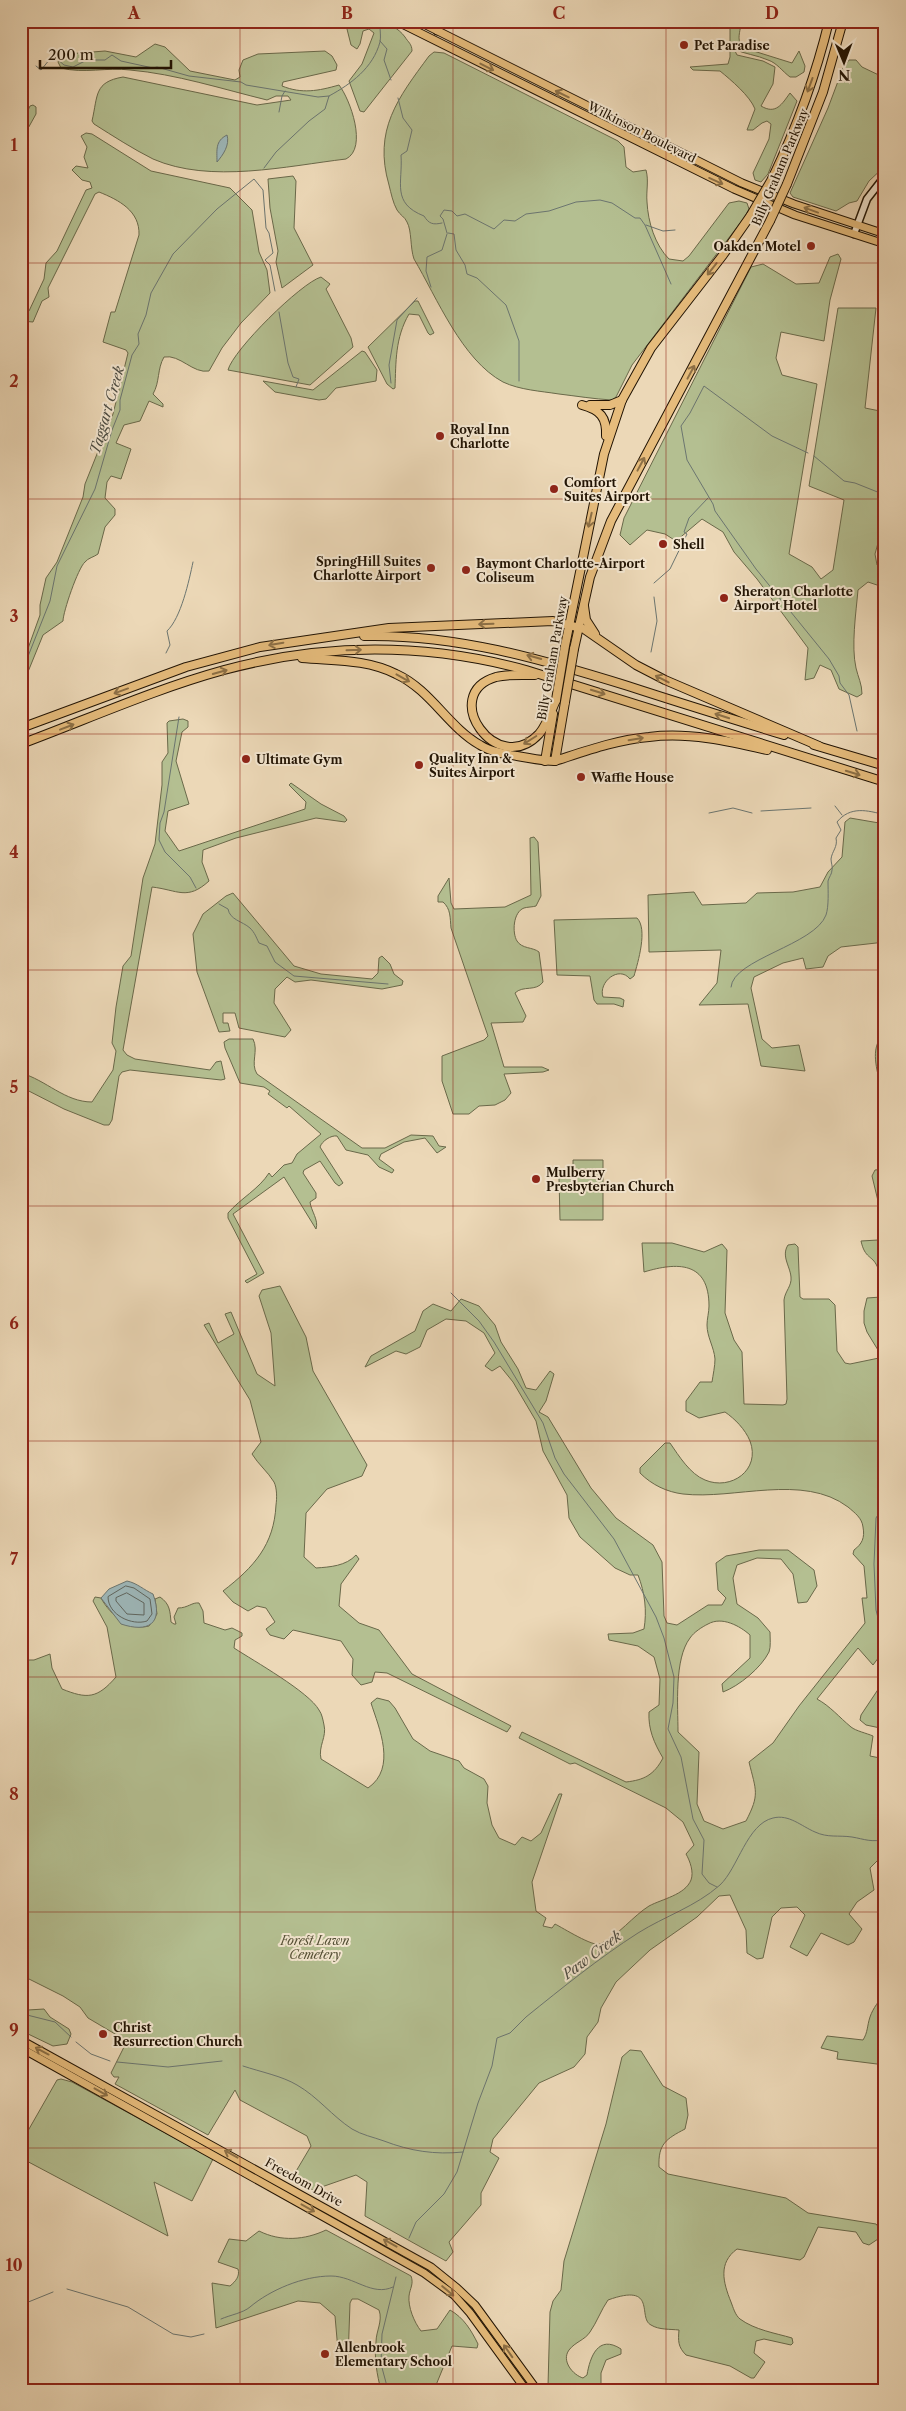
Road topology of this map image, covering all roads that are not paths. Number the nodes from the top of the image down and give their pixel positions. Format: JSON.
{"nodes":[{"id":1,"x":396,"y":21,"type":"edge"},
{"id":2,"x":406,"y":21,"type":"edge"},
{"id":3,"x":418,"y":21,"type":"edge"},
{"id":4,"x":444,"y":21,"type":"edge"},
{"id":5,"x":829,"y":21,"type":"edge"},
{"id":6,"x":843,"y":21,"type":"edge"},
{"id":7,"x":437,"y":31,"type":"junction"},
{"id":8,"x":432,"y":39,"type":"junction"},
{"id":9,"x":483,"y":55,"type":"junction"},
{"id":10,"x":546,"y":86,"type":"junction"},
{"id":11,"x":542,"y":94,"type":"junction"},
{"id":12,"x":885,"y":176,"type":"edge"},
{"id":13,"x":736,"y":180,"type":"junction"},
{"id":14,"x":732,"y":188,"type":"junction"},
{"id":15,"x":857,"y":225,"type":"junction"},
{"id":16,"x":854,"y":234,"type":"junction"},
{"id":17,"x":885,"y":234,"type":"edge"},
{"id":18,"x":885,"y":244,"type":"edge"},
{"id":19,"x":622,"y":400,"type":"junction"},
{"id":20,"x":604,"y":454,"type":"junction"},
{"id":21,"x":583,"y":602,"type":"junction"},
{"id":22,"x":573,"y":625,"type":"junction"},
{"id":23,"x":596,"y":636,"type":"junction"},
{"id":24,"x":325,"y":637,"type":"junction"},
{"id":25,"x":288,"y":656,"type":"junction"},
{"id":26,"x":547,"y":676,"type":"junction"},
{"id":27,"x":556,"y":700,"type":"junction"},
{"id":28,"x":21,"y":728,"type":"edge"},
{"id":29,"x":21,"y":744,"type":"edge"},
{"id":30,"x":819,"y":746,"type":"junction"},
{"id":31,"x":555,"y":760,"type":"junction"},
{"id":32,"x":545,"y":761,"type":"junction"},
{"id":33,"x":833,"y":766,"type":"junction"},
{"id":34,"x":885,"y":766,"type":"edge"},
{"id":35,"x":885,"y":782,"type":"edge"},
{"id":36,"x":21,"y":2040,"type":"edge"},
{"id":37,"x":21,"y":2048,"type":"edge"},
{"id":38,"x":143,"y":2115,"type":"junction"},
{"id":39,"x":196,"y":2135,"type":"junction"},
{"id":40,"x":526,"y":2390,"type":"edge"},
{"id":41,"x":537,"y":2390,"type":"edge"}],
"edges":[{"from":1,"to":8,"type":"main road","name":"Wilkinson Boulevard"},
{"from":2,"to":7,"type":"main road"},
{"from":3,"to":7,"type":"main road","name":"Wilkinson Boulevard"},
{"from":4,"to":7,"type":"main road"},
{"from":5,"to":19,"type":"highway","name":"Billy Graham Parkway","one_way":true,"bridge":true},
{"from":21,"to":6,"type":"highway","name":"Billy Graham Parkway","one_way":true,"bridge":true},
{"from":7,"to":9,"type":"main road","name":"Wilkinson Boulevard"},
{"from":8,"to":9,"type":"main road"},
{"from":8,"to":11,"type":"main road","name":"Wilkinson Boulevard","one_way":true},
{"from":9,"to":10,"type":"main road","name":"Wilkinson Boulevard"},
{"from":10,"to":11,"type":"main road"},
{"from":13,"to":10,"type":"main road","name":"Wilkinson Boulevard","one_way":true},
{"from":11,"to":14,"type":"main road","name":"Wilkinson Boulevard","one_way":true},
{"from":12,"to":15,"type":"main road"},
{"from":13,"to":14,"type":"main road"},
{"from":15,"to":13,"type":"main road","name":"Wilkinson Boulevard","one_way":true},
{"from":14,"to":16,"type":"main road","name":"Wilkinson Boulevard"},
{"from":15,"to":16,"type":"main road"},
{"from":15,"to":17,"type":"main road","name":"Wilkinson Boulevard"},
{"from":16,"to":18,"type":"main road","name":"Wilkinson Boulevard"},
{"from":19,"to":20,"type":"highway","name":"Billy Graham Parkway"},
{"from":19,"to":20,"type":"highway"},
{"from":20,"to":22,"type":"highway","name":"Billy Graham Parkway","one_way":true},
{"from":21,"to":22,"type":"highway","name":"Billy Graham Parkway"},
{"from":21,"to":23,"type":"highway"},
{"from":22,"to":23,"type":"highway"},
{"from":22,"to":24,"type":"highway","one_way":true},
{"from":22,"to":27,"type":"highway","name":"Billy Graham Parkway","bridge":true},
{"from":22,"to":31,"type":"highway","name":"Billy Graham Parkway","bridge":true},
{"from":30,"to":23,"type":"highway","one_way":true},
{"from":24,"to":28,"type":"highway","one_way":true},
{"from":30,"to":24,"type":"highway","one_way":true},
{"from":25,"to":26,"type":"highway","one_way":true},
{"from":29,"to":25,"type":"highway","one_way":true},
{"from":25,"to":32,"type":"highway","one_way":true},
{"from":27,"to":26,"type":"highway","one_way":true},
{"from":26,"to":33,"type":"highway","one_way":true},
{"from":27,"to":32,"type":"highway","name":"Billy Graham Parkway"},
{"from":30,"to":34,"type":"highway"},
{"from":31,"to":32,"type":"highway"},
{"from":31,"to":33,"type":"highway","one_way":true},
{"from":33,"to":35,"type":"highway","one_way":true},
{"from":39,"to":36,"type":"main road","name":"Freedom Drive","one_way":true},
{"from":37,"to":38,"type":"main road","name":"Freedom Drive","one_way":true},
{"from":38,"to":39,"type":"main road"},
{"from":38,"to":40,"type":"main road","name":"Freedom Drive","one_way":true},
{"from":41,"to":39,"type":"main road","name":"Freedom Drive","one_way":true}]}
